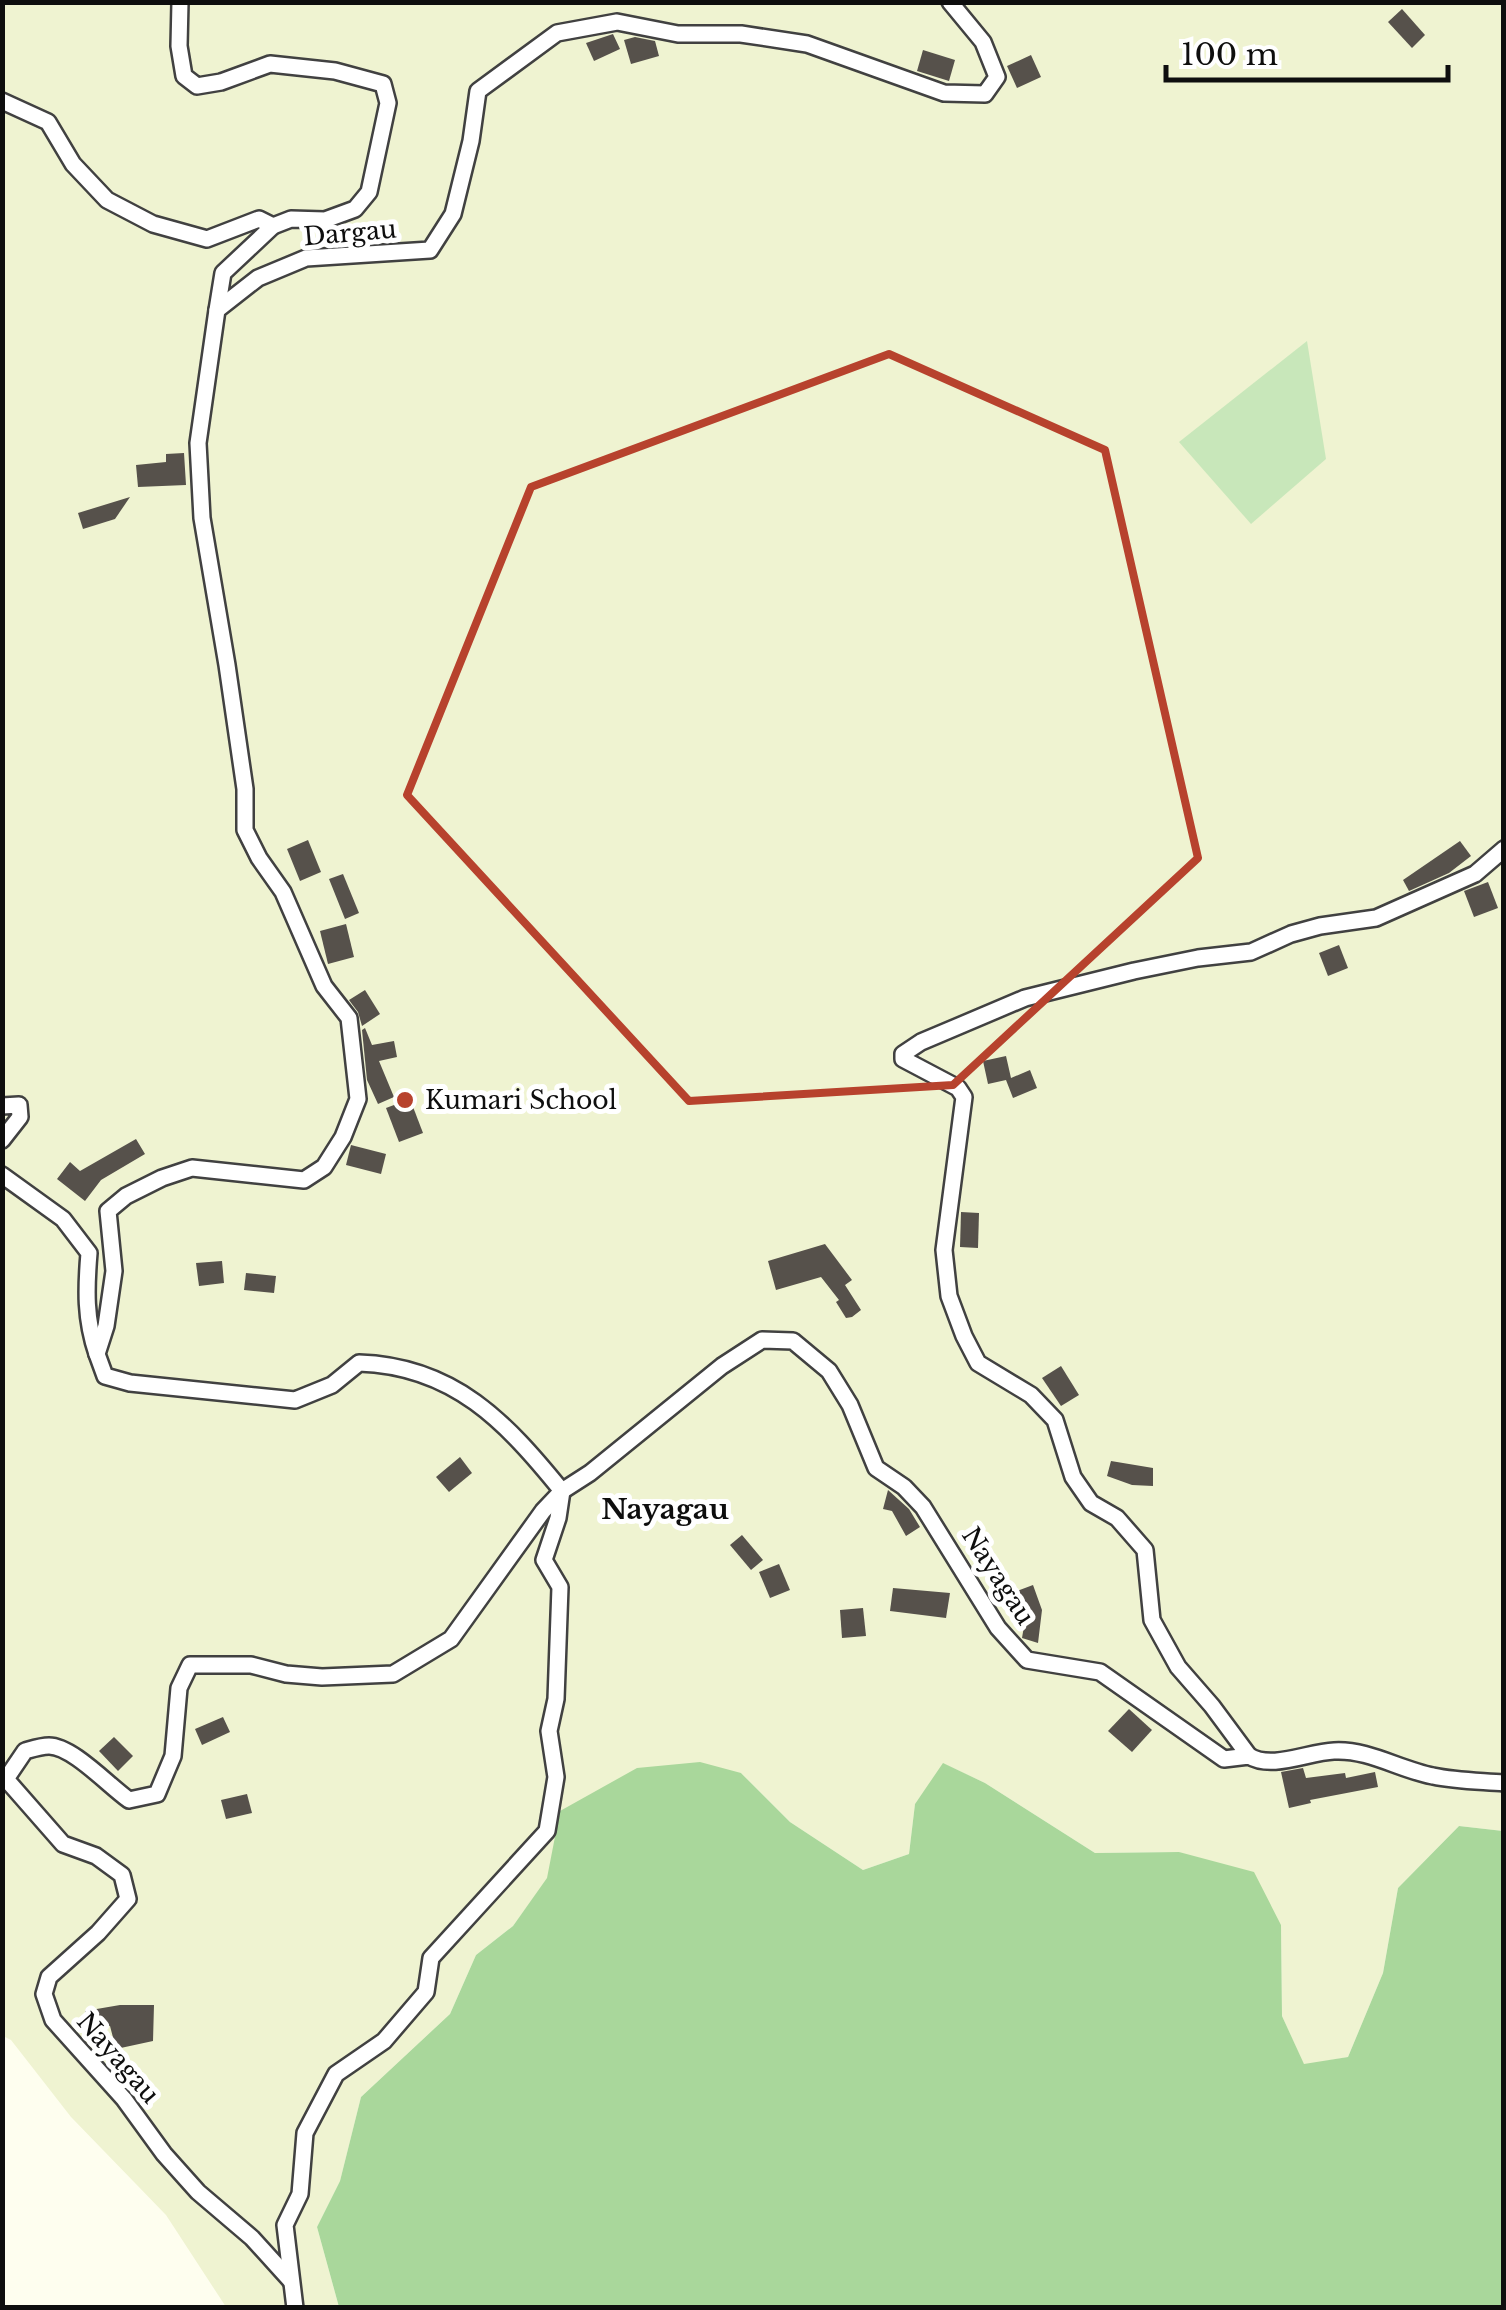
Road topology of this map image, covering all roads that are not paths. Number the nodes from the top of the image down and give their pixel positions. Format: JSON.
{"nodes":[{"id":1,"x":180,"y":2,"type":"edge"},
{"id":2,"x":950,"y":2,"type":"edge"},
{"id":3,"x":2,"y":101,"type":"edge"},
{"id":4,"x":273,"y":226,"type":"junction"},
{"id":5,"x":216,"y":310,"type":"junction"},
{"id":6,"x":1504,"y":849,"type":"edge"},
{"id":7,"x":2,"y":1106,"type":"edge"},
{"id":8,"x":2,"y":1140,"type":"edge"},
{"id":9,"x":2,"y":1175,"type":"edge"},
{"id":10,"x":97,"y":1354,"type":"junction"},
{"id":11,"x":562,"y":1491,"type":"junction"},
{"id":12,"x":1249,"y":1756,"type":"junction"},
{"id":13,"x":1504,"y":1784,"type":"edge"},
{"id":14,"x":292,"y":2282,"type":"junction"},
{"id":15,"x":295,"y":2308,"type":"edge"}],
"edges":[{"from":1,"to":4,"type":"street"},
{"from":2,"to":5,"type":"street","name":"Dargau"},
{"from":3,"to":4,"type":"street"},
{"from":4,"to":5,"type":"street"},
{"from":5,"to":10,"type":"street"},
{"from":6,"to":12,"type":"street"},
{"from":7,"to":8,"type":"street"},
{"from":9,"to":10,"type":"street"},
{"from":10,"to":11,"type":"street"},
{"from":11,"to":12,"type":"street","name":"Nayagau"},
{"from":11,"to":14,"type":"street"},
{"from":11,"to":14,"type":"street","name":"Nayagau"},
{"from":12,"to":13,"type":"street","name":"Nayagau"},
{"from":14,"to":15,"type":"street"}]}
